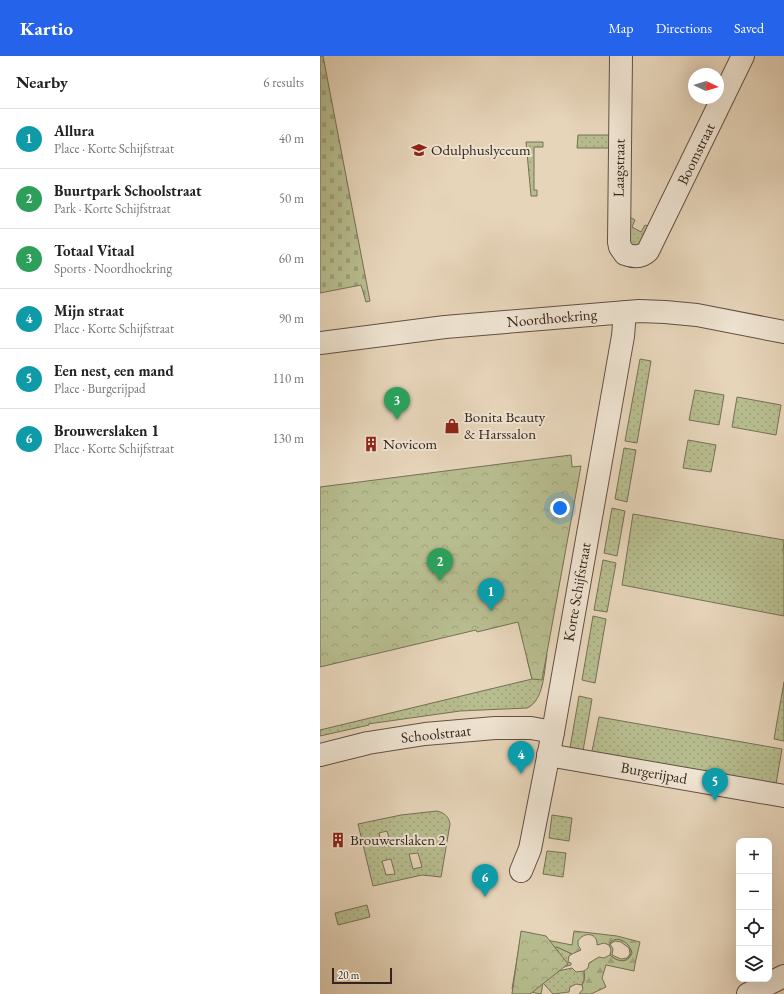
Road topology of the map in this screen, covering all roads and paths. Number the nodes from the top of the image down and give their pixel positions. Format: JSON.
{"nodes":[{"id":1,"x":621,"y":56,"type":"edge"},
{"id":2,"x":743,"y":56,"type":"edge"},
{"id":3,"x":648,"y":251,"type":"joint"},
{"id":4,"x":625,"y":312,"type":"junction"},
{"id":5,"x":784,"y":332,"type":"edge"},
{"id":6,"x":320,"y":343,"type":"edge"},
{"id":7,"x":553,"y":732,"type":"junction"},
{"id":8,"x":320,"y":755,"type":"edge"},
{"id":9,"x":548,"y":755,"type":"junction"},
{"id":10,"x":784,"y":796,"type":"edge"},
{"id":11,"x":521,"y":871,"type":"dead end"},
{"id":12,"x":784,"y":976,"type":"edge"},
{"id":13,"x":748,"y":994,"type":"edge"}],
"edges":[{"from":1,"to":3,"type":"street","name":"Laagstraat"},
{"from":2,"to":3,"type":"street","name":"Boomstraat"},
{"from":4,"to":5,"type":"street","name":"Noordhoekring"},
{"from":4,"to":6,"type":"street","name":"Noordhoekring"},
{"from":4,"to":7,"type":"street","name":"Korte Schijfstraat"},
{"from":7,"to":8,"type":"street","name":"Schoolstraat"},
{"from":7,"to":9,"type":"street","name":"Korte Schijfstraat"},
{"from":9,"to":10,"type":"street","name":"Burgerijpad"},
{"from":9,"to":11,"type":"street","name":"Korte Schijfstraat"},
{"from":12,"to":13,"type":"street"}]}
